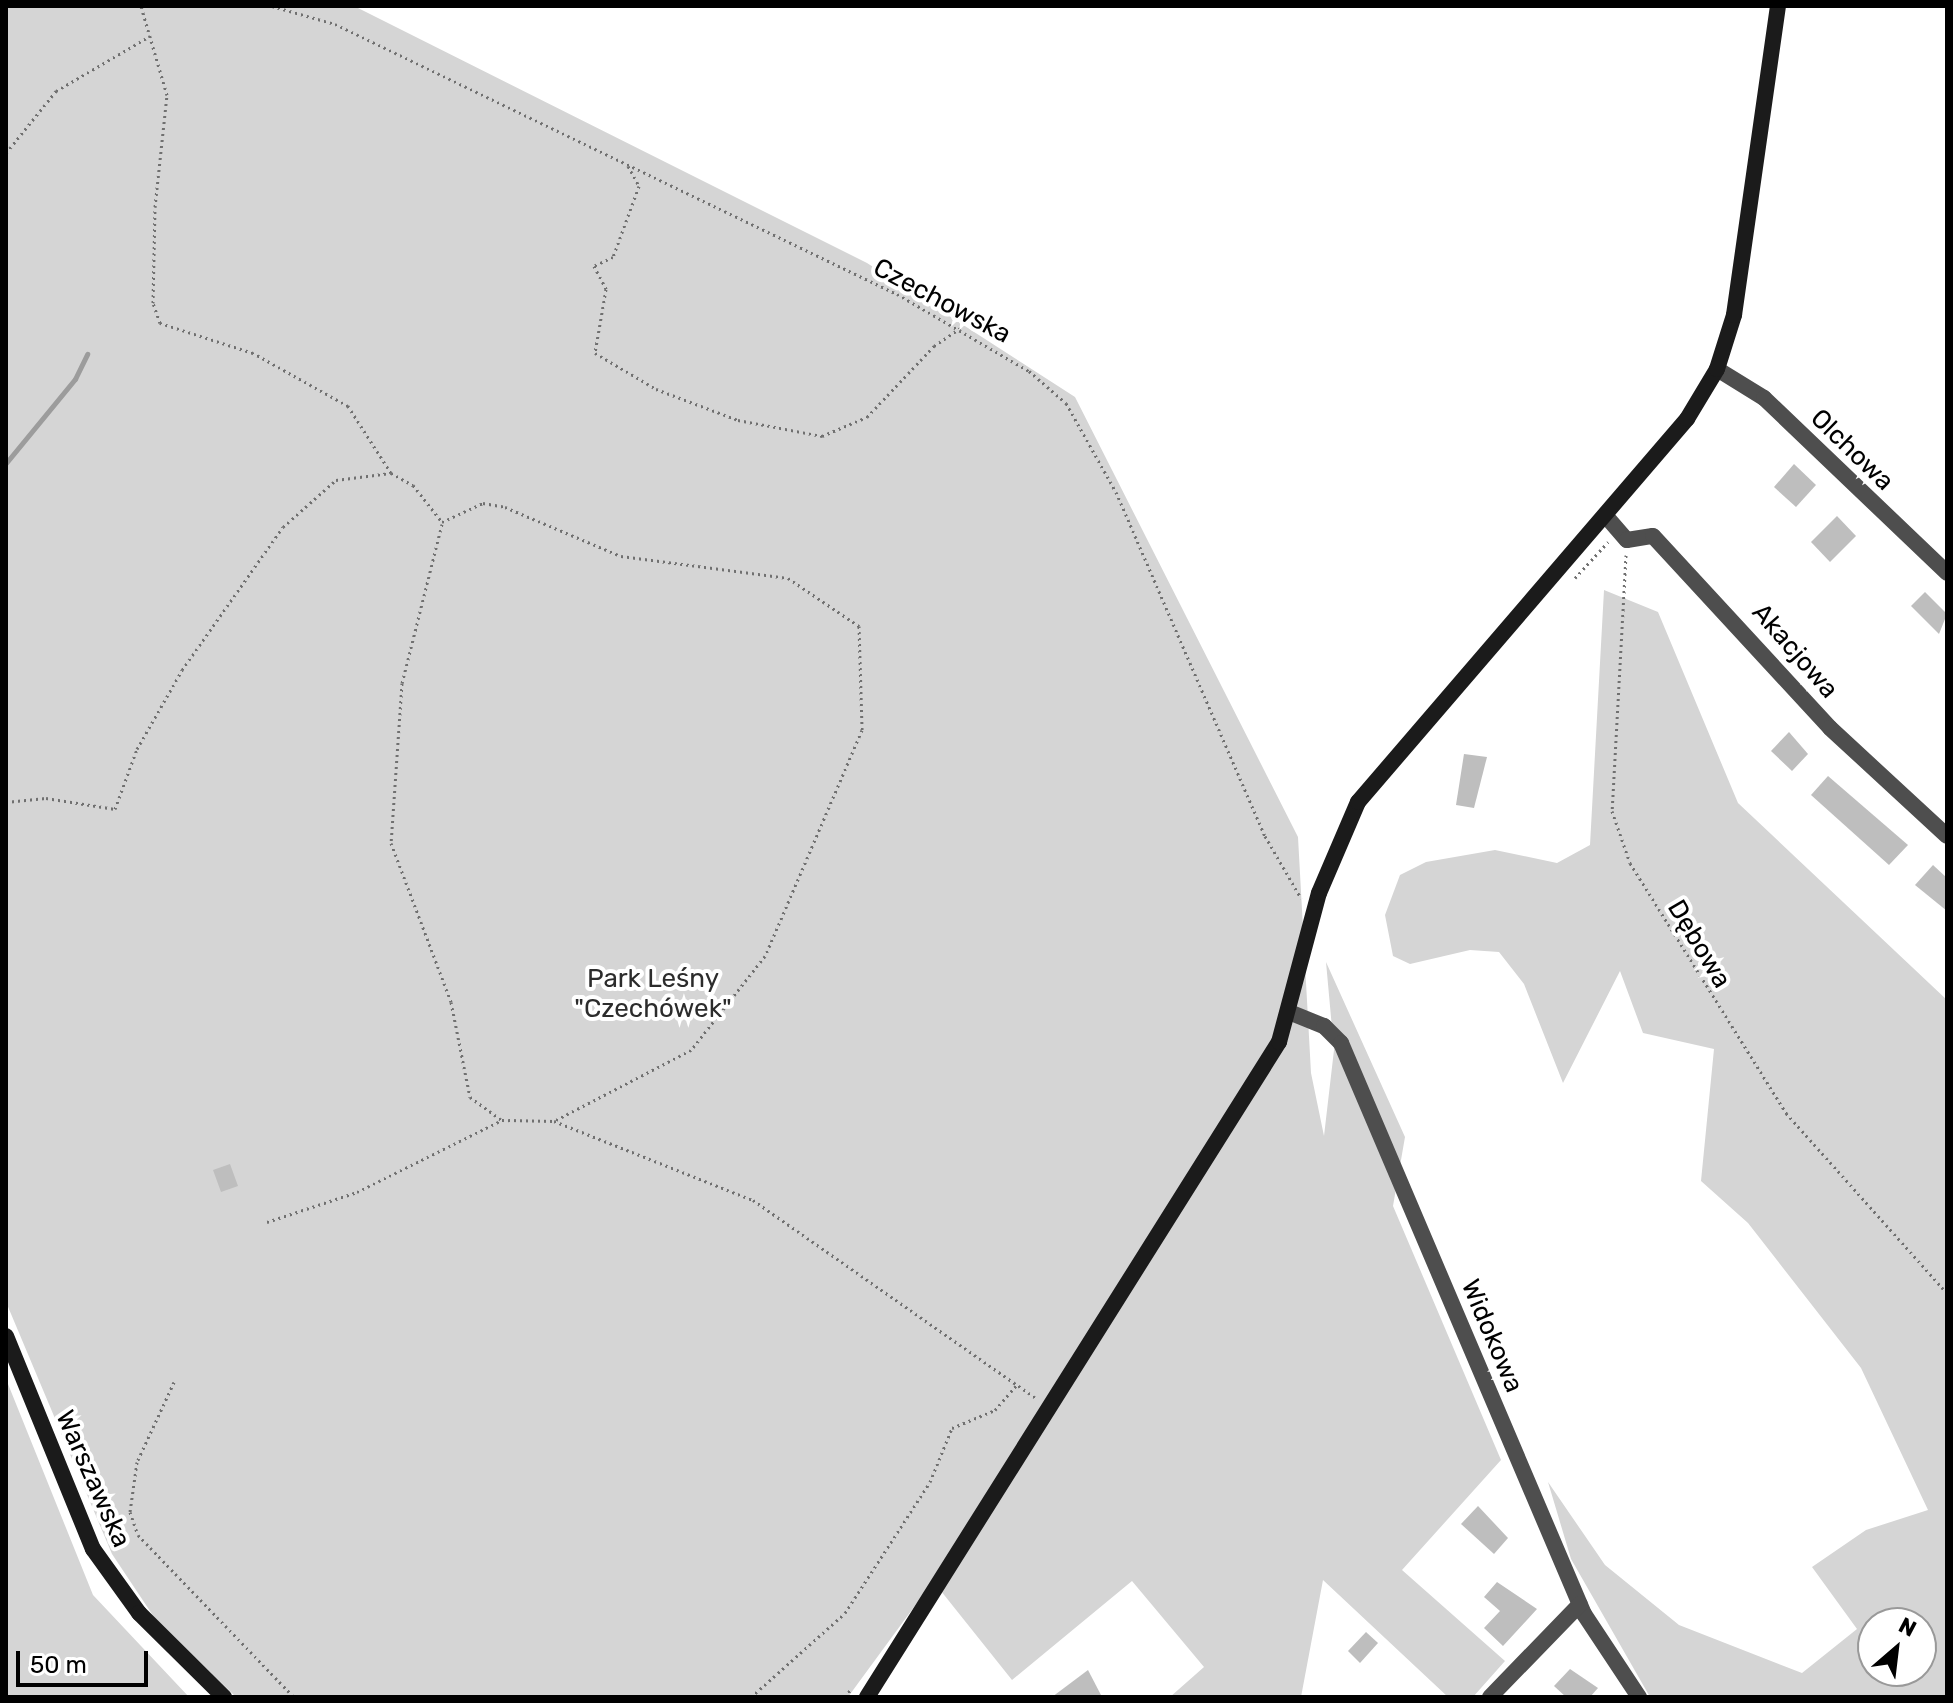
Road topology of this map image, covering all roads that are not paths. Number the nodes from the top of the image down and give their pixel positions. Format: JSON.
{"nodes":[{"id":1,"x":1778,"y":6,"type":"edge"},
{"id":2,"x":1717,"y":369,"type":"junction"},
{"id":3,"x":1605,"y":515,"type":"junction"},
{"id":4,"x":1947,"y":573,"type":"edge"},
{"id":5,"x":1947,"y":836,"type":"edge"},
{"id":6,"x":1289,"y":1012,"type":"junction"},
{"id":7,"x":6,"y":1336,"type":"edge"},
{"id":8,"x":1580,"y":1604,"type":"junction"},
{"id":9,"x":224,"y":1697,"type":"edge"},
{"id":10,"x":867,"y":1697,"type":"edge"},
{"id":11,"x":1490,"y":1697,"type":"edge"},
{"id":12,"x":1639,"y":1697,"type":"edge"}],
"edges":[{"from":1,"to":2,"type":"street"},
{"from":2,"to":3,"type":"street"},
{"from":2,"to":4,"type":"street","name":"Olchowa"},
{"from":3,"to":5,"type":"street","name":"Akacjowa"},
{"from":3,"to":6,"type":"street"},
{"from":6,"to":8,"type":"street","name":"Widokowa"},
{"from":6,"to":10,"type":"street"},
{"from":7,"to":9,"type":"street","name":"Warszawska"},
{"from":8,"to":11,"type":"street"},
{"from":8,"to":12,"type":"street","name":"Widokowa"}]}
